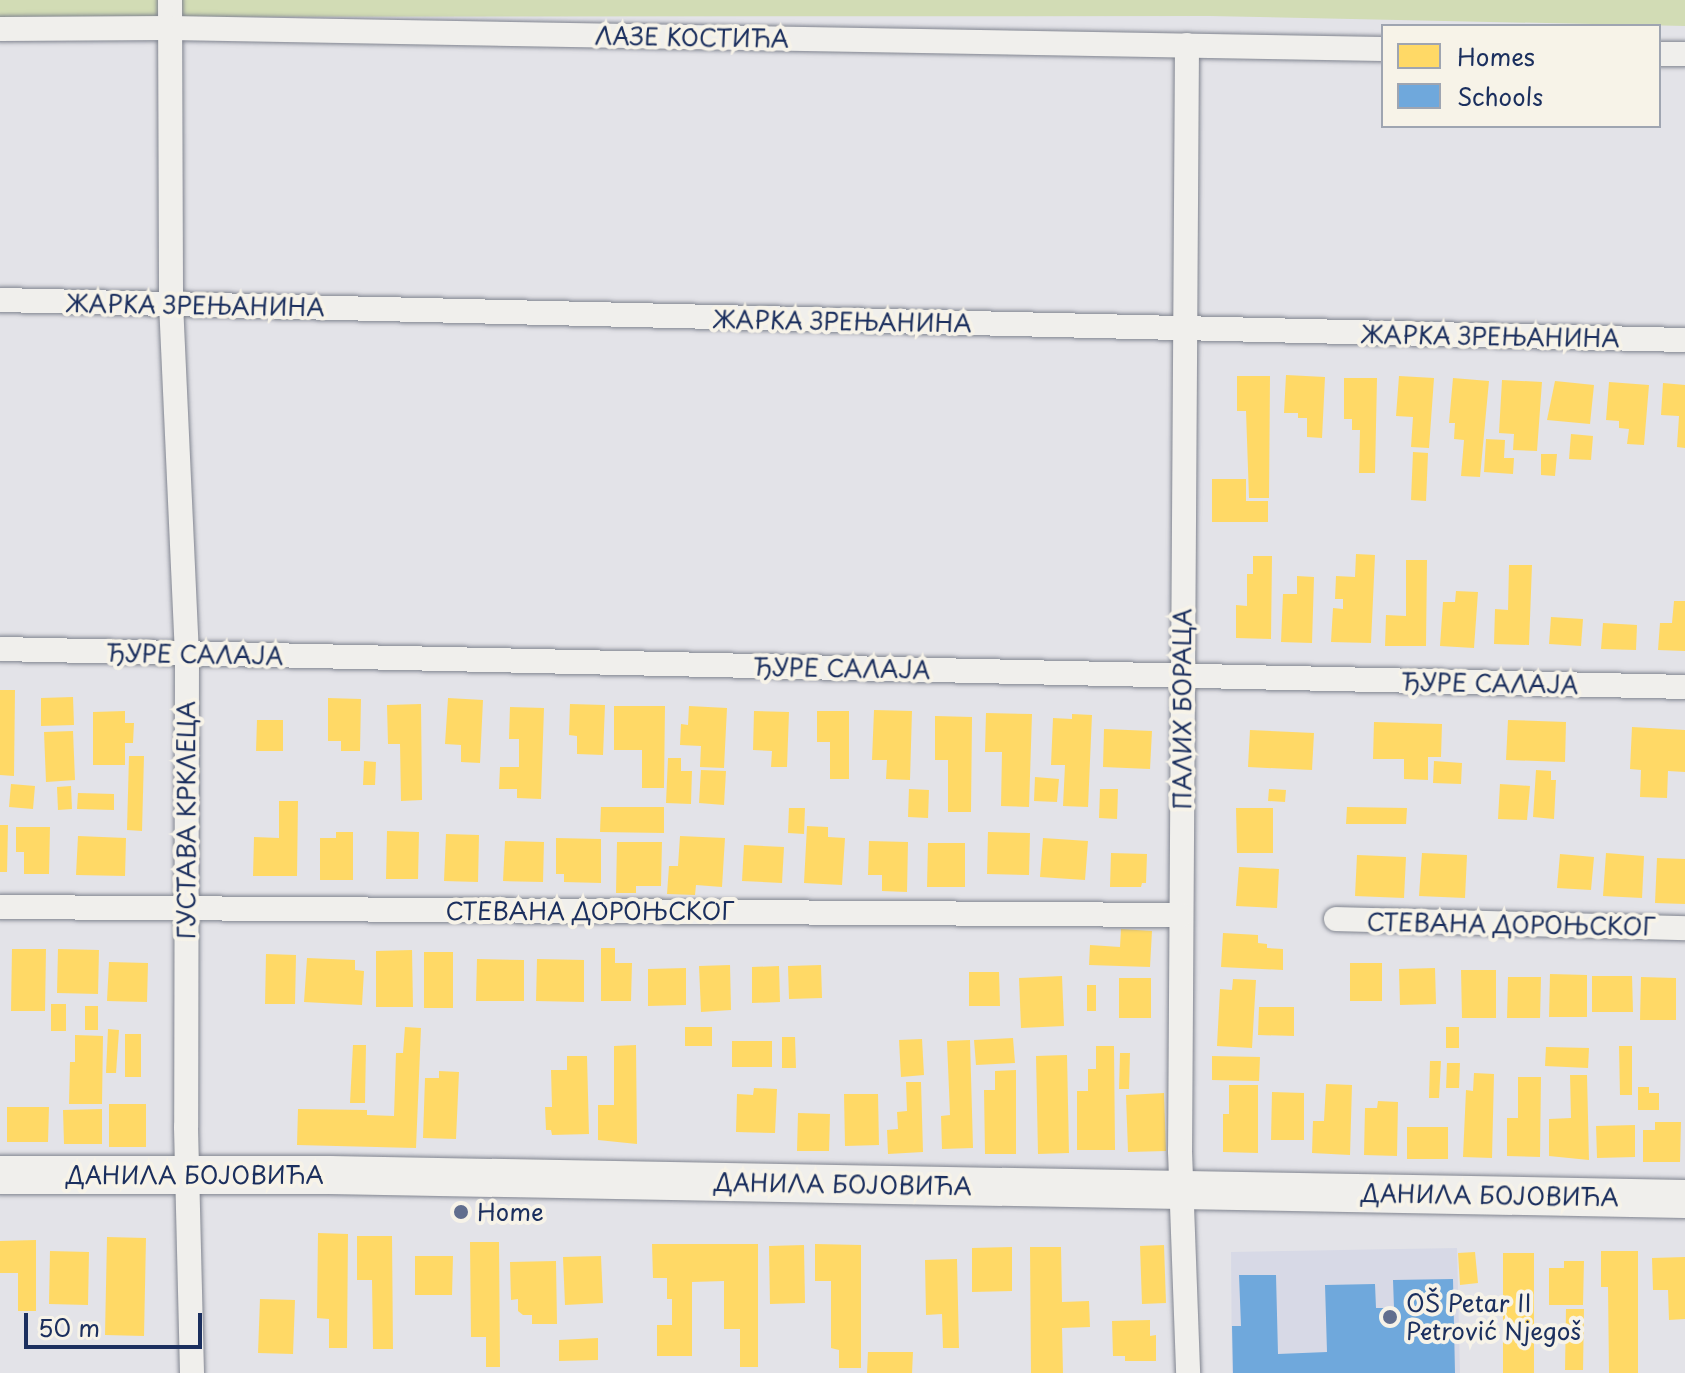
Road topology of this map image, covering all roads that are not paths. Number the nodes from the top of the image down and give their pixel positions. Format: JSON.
{"nodes":[{"id":1,"x":170,"y":0,"type":"edge"},
{"id":2,"x":170,"y":28,"type":"junction"},
{"id":3,"x":0,"y":29,"type":"edge"},
{"id":4,"x":1187,"y":45,"type":"junction"},
{"id":5,"x":1381,"y":49,"type":"edge"},
{"id":6,"x":1661,"y":54,"type":"edge"},
{"id":7,"x":1685,"y":54,"type":"edge"},
{"id":8,"x":0,"y":300,"type":"edge"},
{"id":9,"x":171,"y":303,"type":"junction"},
{"id":10,"x":1182,"y":329,"type":"junction"},
{"id":11,"x":1685,"y":340,"type":"edge"},
{"id":12,"x":0,"y":649,"type":"edge"},
{"id":13,"x":187,"y":654,"type":"junction"},
{"id":14,"x":1182,"y":676,"type":"junction"},
{"id":15,"x":1685,"y":687,"type":"edge"},
{"id":16,"x":0,"y":907,"type":"edge"},
{"id":17,"x":186,"y":909,"type":"junction"},
{"id":18,"x":1181,"y":915,"type":"junction"},
{"id":19,"x":1336,"y":919,"type":"dead end"},
{"id":20,"x":1685,"y":928,"type":"edge"},
{"id":21,"x":0,"y":1175,"type":"edge"},
{"id":22,"x":188,"y":1176,"type":"junction"},
{"id":23,"x":1181,"y":1190,"type":"junction"},
{"id":24,"x":1685,"y":1199,"type":"edge"},
{"id":25,"x":192,"y":1373,"type":"edge"},
{"id":26,"x":1188,"y":1373,"type":"edge"}],
"edges":[{"from":1,"to":2,"type":"street","name":"ГУСТАВА КРКЛЕЦА"},
{"from":2,"to":3,"type":"street","name":"ЛАЗЕ КОСТИЋА"},
{"from":2,"to":4,"type":"street","name":"ЛАЗЕ КОСТИЋА"},
{"from":2,"to":9,"type":"street","name":"ГУСТАВА КРКЛЕЦА"},
{"from":4,"to":5,"type":"street","name":"ЛАЗЕ КОСТИЋА"},
{"from":4,"to":10,"type":"street","name":"ПАЛИХ БОРАЦА"},
{"from":6,"to":7,"type":"street"},
{"from":8,"to":9,"type":"street","name":"ЖАРКА ЗРЕЊАНИНА"},
{"from":9,"to":10,"type":"street","name":"ЖАРКА ЗРЕЊАНИНА"},
{"from":9,"to":13,"type":"street","name":"ГУСТАВА КРКЛЕЦА"},
{"from":10,"to":11,"type":"street","name":"ЖАРКА ЗРЕЊАНИНА"},
{"from":10,"to":14,"type":"street","name":"ПАЛИХ БОРАЦА"},
{"from":12,"to":13,"type":"street","name":"ЂУРЕ САЛАЈА"},
{"from":13,"to":14,"type":"street","name":"ЂУРЕ САЛАЈА"},
{"from":13,"to":17,"type":"street","name":"ГУСТАВА КРКЛЕЦА"},
{"from":14,"to":15,"type":"street","name":"ЂУРЕ САЛАЈА"},
{"from":14,"to":18,"type":"street","name":"ПАЛИХ БОРАЦА"},
{"from":16,"to":17,"type":"street","name":"СТЕВАНА ДОРОЊСКОГ"},
{"from":17,"to":18,"type":"street","name":"СТЕВАНА ДОРОЊСКОГ"},
{"from":17,"to":22,"type":"street","name":"ГУСТАВА КРКЛЕЦА"},
{"from":18,"to":23,"type":"street","name":"ПАЛИХ БОРАЦА"},
{"from":19,"to":20,"type":"street","name":"СТЕВАНА ДОРОЊСКОГ"},
{"from":21,"to":22,"type":"main road","name":"ДАНИЛА БОЈОВИЋА"},
{"from":22,"to":23,"type":"main road","name":"ДАНИЛА БОЈОВИЋА"},
{"from":22,"to":25,"type":"street","name":"ГУСТАВА КРКЛЕЦА"},
{"from":23,"to":24,"type":"main road","name":"ДАНИЛА БОЈОВИЋА"},
{"from":23,"to":26,"type":"street","name":"ПАЛИХ БОРАЦА"}]}
